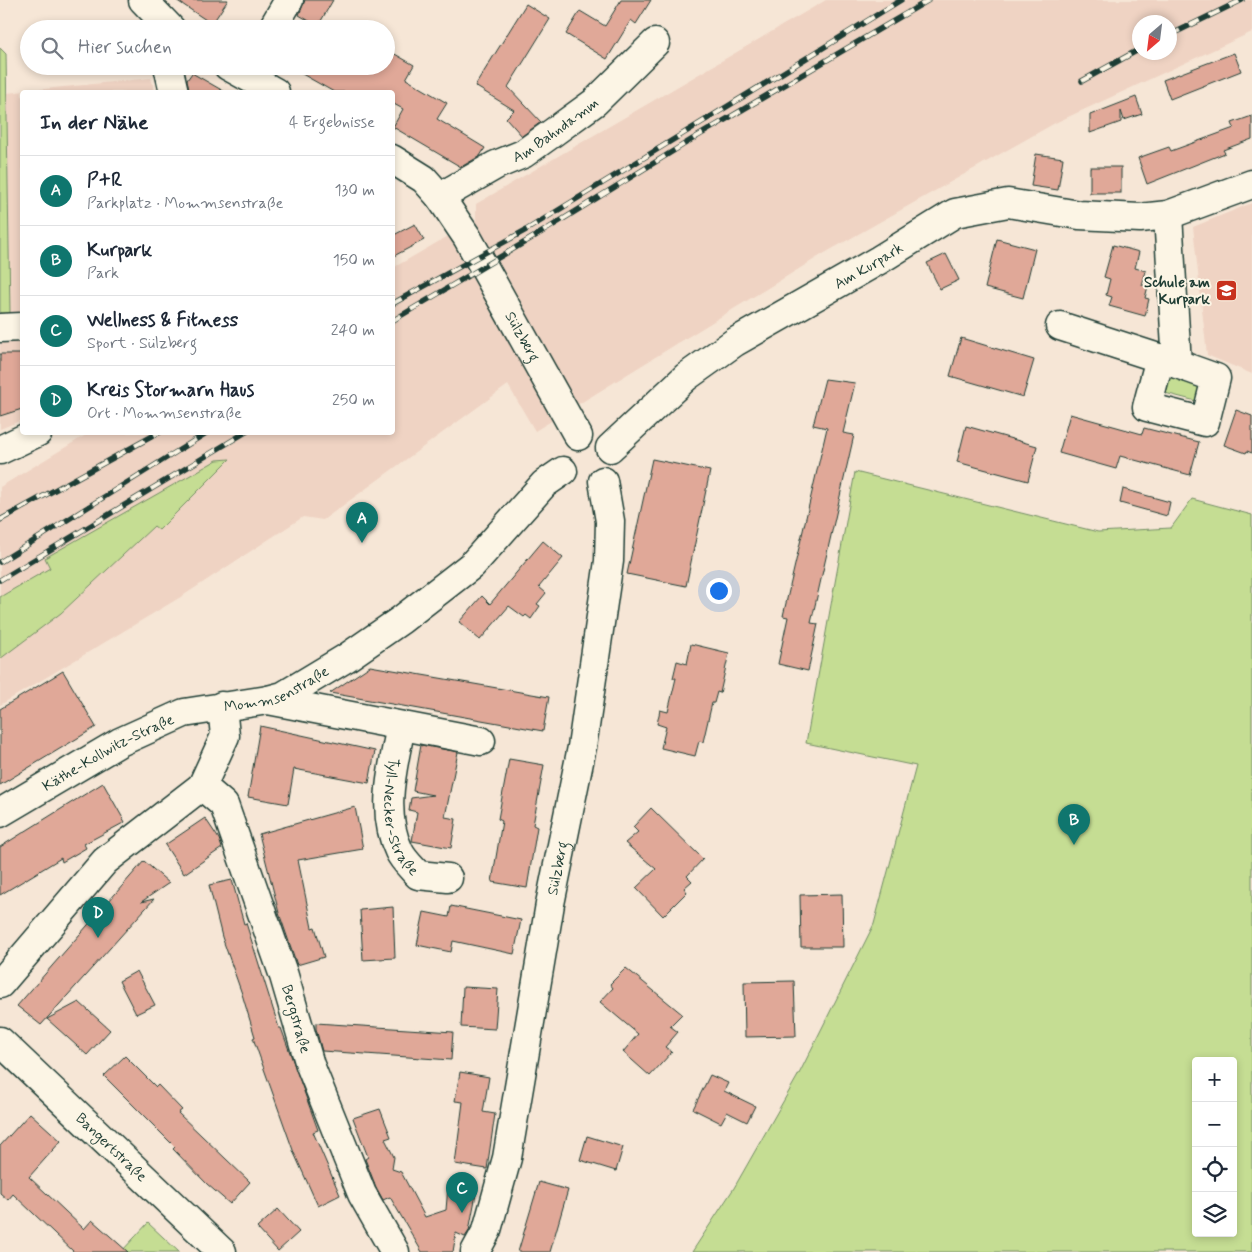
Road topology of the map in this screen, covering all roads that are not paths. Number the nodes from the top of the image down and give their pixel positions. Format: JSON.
{"nodes":[{"id":1,"x":143,"y":0,"type":"edge"},
{"id":2,"x":289,"y":0,"type":"edge"},
{"id":3,"x":162,"y":20,"type":"edge"},
{"id":4,"x":277,"y":20,"type":"edge"},
{"id":5,"x":655,"y":43,"type":"dead end"},
{"id":6,"x":170,"y":75,"type":"edge"},
{"id":7,"x":249,"y":75,"type":"edge"},
{"id":8,"x":174,"y":90,"type":"edge"},
{"id":9,"x":272,"y":90,"type":"edge"},
{"id":10,"x":395,"y":161,"type":"edge"},
{"id":11,"x":1252,"y":184,"type":"edge"},
{"id":12,"x":440,"y":197,"type":"junction"},
{"id":13,"x":1168,"y":215,"type":"junction"},
{"id":14,"x":1060,"y":326,"type":"dead end"},
{"id":15,"x":20,"y":327,"type":"edge"},
{"id":16,"x":0,"y":328,"type":"edge"},
{"id":17,"x":32,"y":435,"type":"edge"},
{"id":18,"x":578,"y":436,"type":"junction"},
{"id":19,"x":610,"y":448,"type":"junction"},
{"id":20,"x":0,"y":450,"type":"edge"},
{"id":21,"x":563,"y":471,"type":"junction"},
{"id":22,"x":602,"y":481,"type":"junction"},
{"id":23,"x":268,"y":700,"type":"junction"},
{"id":24,"x":222,"y":706,"type":"junction"},
{"id":25,"x":401,"y":726,"type":"junction"},
{"id":26,"x":481,"y":741,"type":"dead end"},
{"id":27,"x":202,"y":786,"type":"junction"},
{"id":28,"x":0,"y":813,"type":"edge"},
{"id":29,"x":448,"y":878,"type":"dead end"},
{"id":30,"x":0,"y":984,"type":"edge"},
{"id":31,"x":0,"y":1041,"type":"edge"},
{"id":32,"x":222,"y":1252,"type":"edge"},
{"id":33,"x":395,"y":1252,"type":"edge"},
{"id":34,"x":475,"y":1252,"type":"edge"}],
"edges":[{"from":1,"to":3,"type":"street"},
{"from":2,"to":4,"type":"street"},
{"from":5,"to":12,"type":"street","name":"Am Bahndamm"},
{"from":6,"to":8,"type":"street"},
{"from":7,"to":9,"type":"street"},
{"from":10,"to":12,"type":"street","name":"Sülzberg"},
{"from":11,"to":13,"type":"street","name":"Am Kurpark"},
{"from":12,"to":18,"type":"street","name":"Sülzberg"},
{"from":13,"to":14,"type":"street"},
{"from":13,"to":19,"type":"street","name":"Am Kurpark"},
{"from":15,"to":16,"type":"street"},
{"from":17,"to":20,"type":"street"},
{"from":18,"to":19,"type":"street"},
{"from":18,"to":21,"type":"street"},
{"from":19,"to":22,"type":"street"},
{"from":21,"to":22,"type":"street"},
{"from":21,"to":23,"type":"street","name":"Mommsenstraße"},
{"from":22,"to":34,"type":"street","name":"Sülzberg"},
{"from":23,"to":24,"type":"street","name":"Mommsenstraße"},
{"from":23,"to":25,"type":"street"},
{"from":24,"to":27,"type":"street","name":"Mommsenstraße"},
{"from":24,"to":28,"type":"street","name":"Käthe-Kollwitz-Straße"},
{"from":25,"to":26,"type":"street"},
{"from":25,"to":29,"type":"street","name":"Tyll-Necker-Straße"},
{"from":27,"to":30,"type":"street","name":"Mommsenstraße"},
{"from":27,"to":33,"type":"street","name":"Bergstraße"},
{"from":31,"to":32,"type":"street","name":"Bangertstraße"}]}
